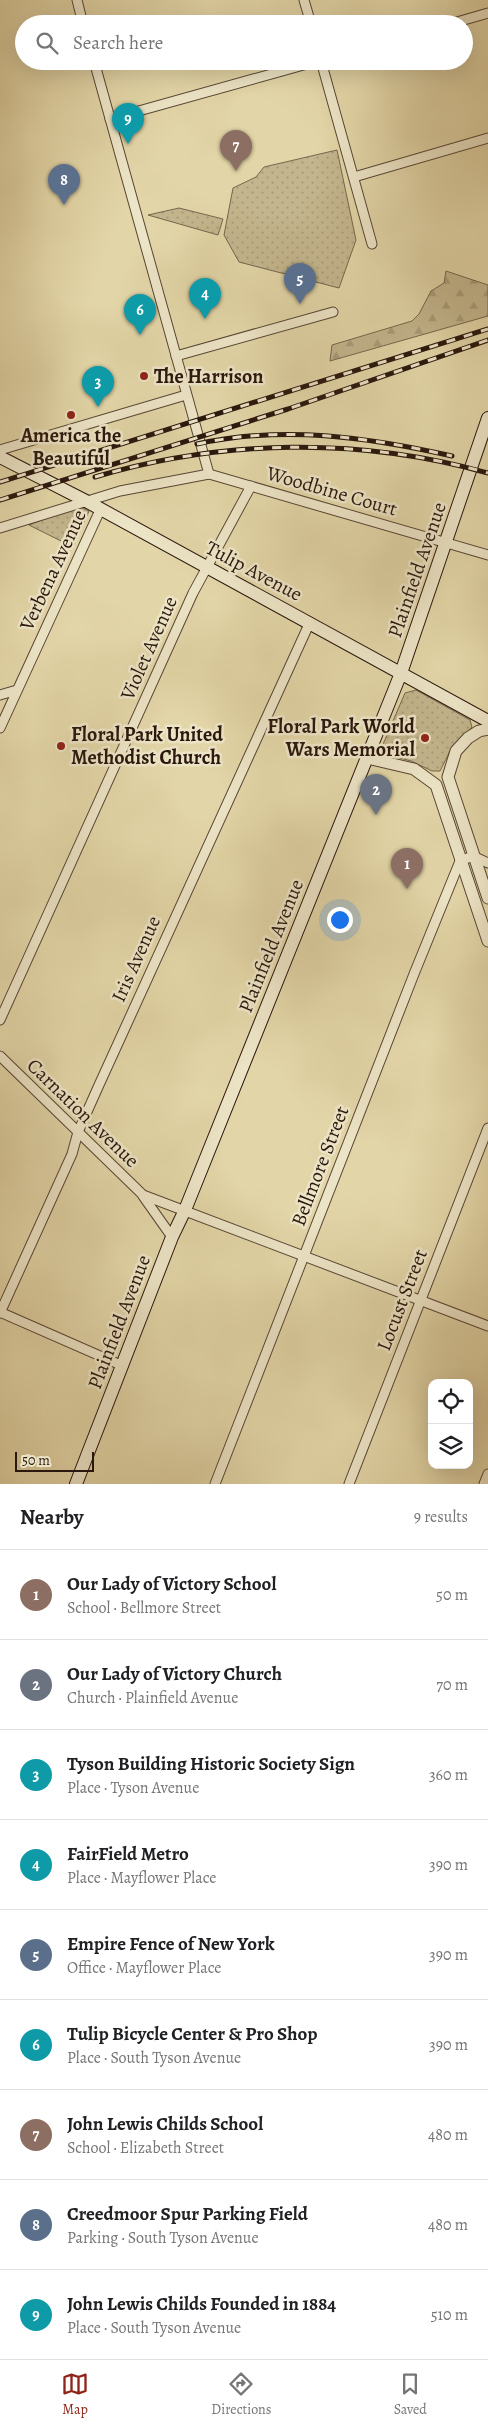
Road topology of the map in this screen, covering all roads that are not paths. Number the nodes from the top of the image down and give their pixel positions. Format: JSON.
{"nodes":[{"id":1,"x":304,"y":0,"type":"edge"},
{"id":2,"x":80,"y":1,"type":"edge"},
{"id":3,"x":488,"y":13,"type":"edge"},
{"id":4,"x":82,"y":15,"type":"edge"},
{"id":5,"x":308,"y":15,"type":"edge"},
{"id":6,"x":473,"y":17,"type":"edge"},
{"id":7,"x":96,"y":70,"type":"edge"},
{"id":8,"x":287,"y":70,"type":"edge"},
{"id":9,"x":322,"y":70,"type":"edge"},
{"id":10,"x":110,"y":120,"type":"junction"},
{"id":11,"x":488,"y":138,"type":"edge"},
{"id":12,"x":354,"y":177,"type":"junction"},
{"id":13,"x":372,"y":244,"type":"dead end"},
{"id":14,"x":333,"y":312,"type":"dead end"},
{"id":15,"x":176,"y":356,"type":"junction"},
{"id":16,"x":186,"y":395,"type":"junction"},
{"id":17,"x":488,"y":418,"type":"edge"},
{"id":18,"x":484,"y":443,"type":"edge"},
{"id":19,"x":0,"y":450,"type":"edge"},
{"id":20,"x":0,"y":457,"type":"edge"},
{"id":21,"x":208,"y":474,"type":"junction"},
{"id":22,"x":251,"y":486,"type":"junction"},
{"id":23,"x":86,"y":501,"type":"junction"},
{"id":24,"x":101,"y":508,"type":"junction"},
{"id":25,"x":0,"y":528,"type":"edge"},
{"id":26,"x":446,"y":541,"type":"junction"},
{"id":27,"x":488,"y":555,"type":"edge"},
{"id":28,"x":208,"y":568,"type":"junction"},
{"id":29,"x":310,"y":622,"type":"junction"},
{"id":30,"x":401,"y":673,"type":"junction"},
{"id":31,"x":17,"y":690,"type":"junction"},
{"id":32,"x":0,"y":695,"type":"edge"},
{"id":33,"x":488,"y":721,"type":"edge"},
{"id":34,"x":0,"y":728,"type":"edge"},
{"id":35,"x":488,"y":729,"type":"edge"},
{"id":36,"x":367,"y":758,"type":"junction"},
{"id":37,"x":448,"y":782,"type":"junction"},
{"id":38,"x":436,"y":785,"type":"junction"},
{"id":39,"x":474,"y":856,"type":"junction"},
{"id":40,"x":460,"y":861,"type":"junction"},
{"id":41,"x":488,"y":863,"type":"edge"},
{"id":42,"x":488,"y":898,"type":"edge"},
{"id":43,"x":488,"y":941,"type":"edge"},
{"id":44,"x":0,"y":1020,"type":"edge"},
{"id":45,"x":0,"y":1056,"type":"edge"},
{"id":46,"x":488,"y":1128,"type":"edge"},
{"id":47,"x":78,"y":1132,"type":"junction"},
{"id":48,"x":142,"y":1195,"type":"junction"},
{"id":49,"x":185,"y":1210,"type":"junction"},
{"id":50,"x":172,"y":1237,"type":"junction"},
{"id":51,"x":304,"y":1256,"type":"junction"},
{"id":52,"x":421,"y":1300,"type":"junction"},
{"id":53,"x":0,"y":1312,"type":"edge"},
{"id":54,"x":488,"y":1326,"type":"edge"},
{"id":55,"x":123,"y":1366,"type":"junction"},
{"id":56,"x":488,"y":1474,"type":"edge"},
{"id":57,"x":76,"y":1484,"type":"edge"},
{"id":58,"x":215,"y":1484,"type":"edge"},
{"id":59,"x":349,"y":1484,"type":"edge"},
{"id":60,"x":484,"y":1484,"type":"edge"}],
"edges":[{"from":1,"to":5,"type":"street"},
{"from":2,"to":4,"type":"street"},
{"from":3,"to":6,"type":"street"},
{"from":7,"to":10,"type":"street"},
{"from":8,"to":10,"type":"street"},
{"from":9,"to":12,"type":"street"},
{"from":10,"to":15,"type":"street"},
{"from":11,"to":12,"type":"street"},
{"from":12,"to":13,"type":"street"},
{"from":14,"to":15,"type":"street"},
{"from":15,"to":16,"type":"street"},
{"from":16,"to":19,"type":"street"},
{"from":16,"to":21,"type":"street"},
{"from":17,"to":18,"type":"main road","name":"Plainfield Avenue"},
{"from":18,"to":26,"type":"main road","name":"Plainfield Avenue"},
{"from":20,"to":23,"type":"main road","name":"Tulip Avenue"},
{"from":21,"to":22,"type":"street","name":"Woodbine Court"},
{"from":21,"to":23,"type":"street"},
{"from":22,"to":26,"type":"street","name":"Woodbine Court"},
{"from":22,"to":28,"type":"street","name":"Violet Avenue"},
{"from":23,"to":24,"type":"main road","name":"Tulip Avenue"},
{"from":23,"to":25,"type":"street"},
{"from":24,"to":28,"type":"main road","name":"Tulip Avenue"},
{"from":24,"to":31,"type":"street","name":"Verbena Avenue"},
{"from":26,"to":27,"type":"street","name":"Woodbine Court"},
{"from":26,"to":30,"type":"main road","name":"Plainfield Avenue"},
{"from":28,"to":29,"type":"main road","name":"Tulip Avenue"},
{"from":28,"to":44,"type":"street","name":"Violet Avenue"},
{"from":29,"to":30,"type":"main road","name":"Tulip Avenue"},
{"from":29,"to":47,"type":"street","name":"Iris Avenue"},
{"from":30,"to":33,"type":"main road","name":"Tulip Avenue"},
{"from":30,"to":36,"type":"main road","name":"Plainfield Avenue"},
{"from":31,"to":32,"type":"street"},
{"from":31,"to":34,"type":"street","name":"Verbena Avenue"},
{"from":35,"to":37,"type":"street"},
{"from":36,"to":38,"type":"street"},
{"from":36,"to":49,"type":"main road","name":"Plainfield Avenue"},
{"from":37,"to":38,"type":"street"},
{"from":37,"to":39,"type":"street"},
{"from":38,"to":40,"type":"street"},
{"from":39,"to":40,"type":"street"},
{"from":39,"to":41,"type":"street"},
{"from":39,"to":42,"type":"street"},
{"from":40,"to":43,"type":"street"},
{"from":40,"to":51,"type":"street","name":"Bellmore Street"},
{"from":45,"to":47,"type":"street","name":"Carnation Avenue"},
{"from":46,"to":52,"type":"street","name":"Locust Street"},
{"from":47,"to":48,"type":"street","name":"Carnation Avenue"},
{"from":47,"to":53,"type":"street","name":"Iris Avenue"},
{"from":48,"to":49,"type":"street","name":"Carnation Avenue"},
{"from":48,"to":50,"type":"street","name":"Carnation Avenue"},
{"from":49,"to":50,"type":"main road","name":"Plainfield Avenue"},
{"from":49,"to":51,"type":"street","name":"Carnation Avenue"},
{"from":50,"to":55,"type":"main road","name":"Plainfield Avenue"},
{"from":51,"to":52,"type":"street","name":"Carnation Avenue"},
{"from":51,"to":58,"type":"street","name":"Bellmore Street"},
{"from":52,"to":54,"type":"street","name":"Carnation Avenue"},
{"from":52,"to":59,"type":"street","name":"Locust Street"},
{"from":53,"to":55,"type":"street"},
{"from":55,"to":57,"type":"main road","name":"Plainfield Avenue"},
{"from":56,"to":60,"type":"street"}]}
